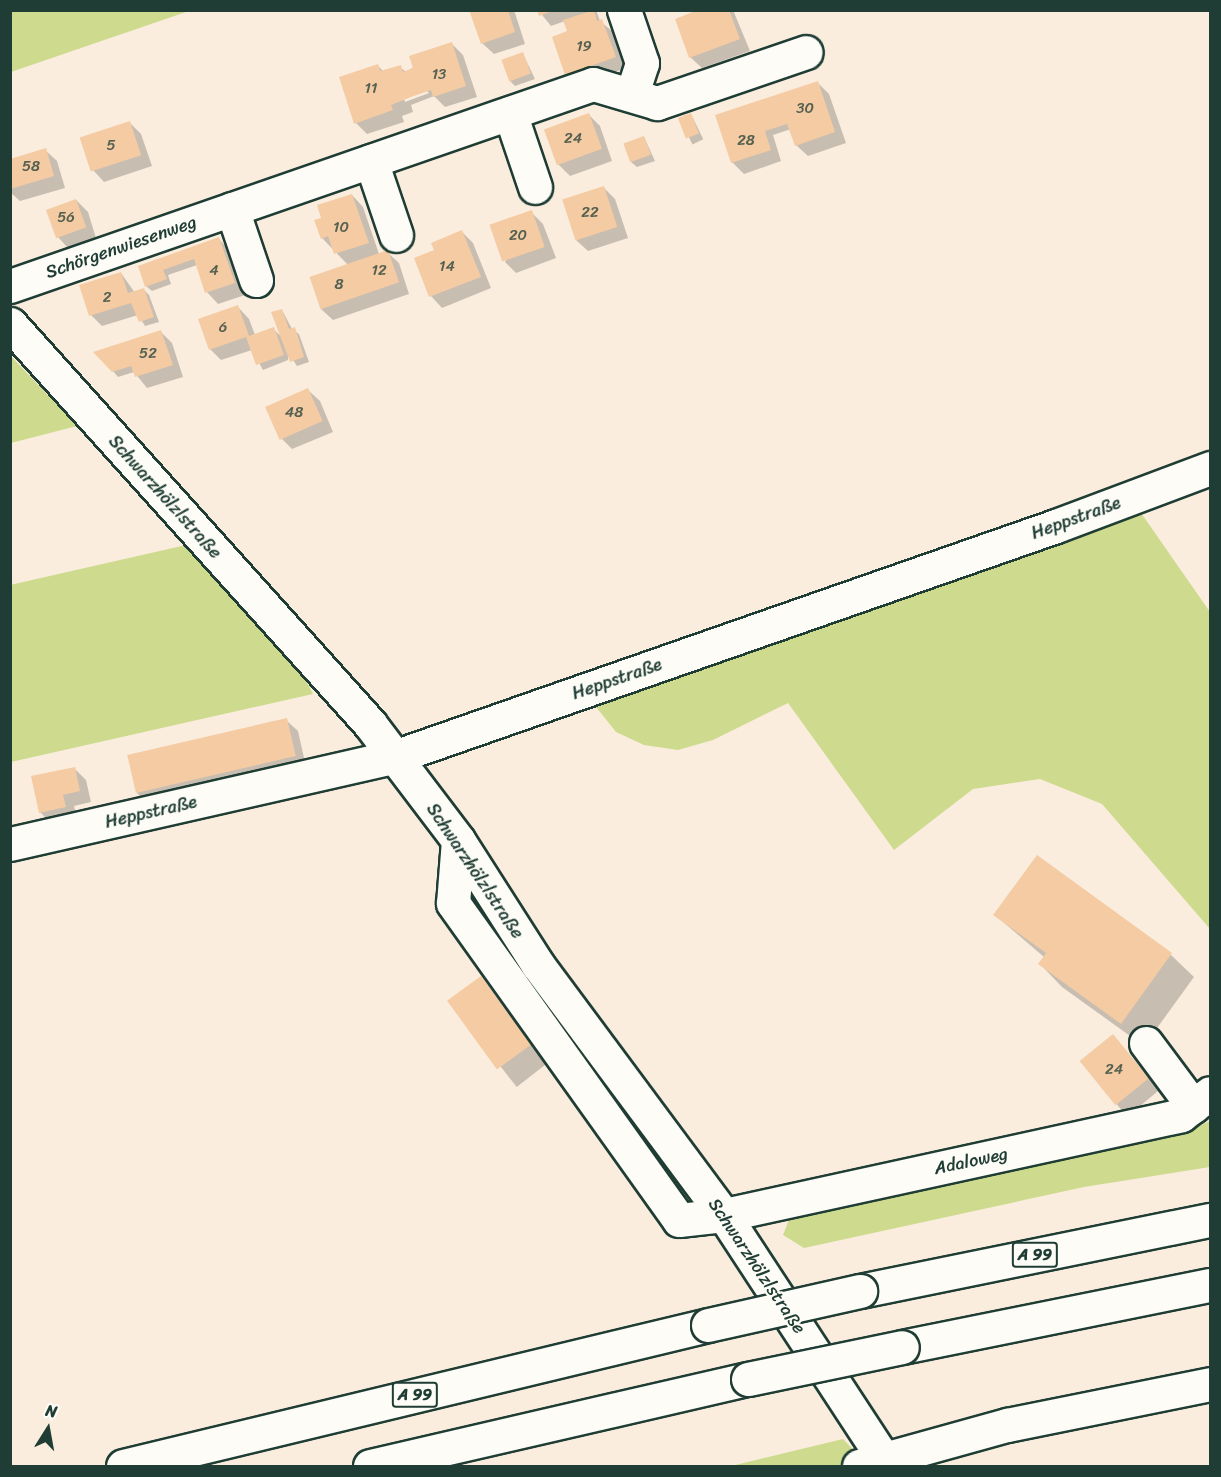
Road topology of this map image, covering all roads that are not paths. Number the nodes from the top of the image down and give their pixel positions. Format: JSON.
{"nodes":[{"id":1,"x":624,"y":10,"type":"edge"},
{"id":2,"x":806,"y":52,"type":"dead end"},
{"id":3,"x":632,"y":94,"type":"junction"},
{"id":4,"x":510,"y":113,"type":"junction"},
{"id":5,"x":371,"y":161,"type":"junction"},
{"id":6,"x":535,"y":187,"type":"dead end"},
{"id":7,"x":232,"y":209,"type":"junction"},
{"id":8,"x":396,"y":235,"type":"dead end"},
{"id":9,"x":256,"y":280,"type":"dead end"},
{"id":10,"x":10,"y":286,"type":"edge"},
{"id":11,"x":10,"y":324,"type":"edge"},
{"id":12,"x":1210,"y":468,"type":"edge"},
{"id":13,"x":394,"y":756,"type":"junction"},
{"id":14,"x":10,"y":844,"type":"edge"},
{"id":15,"x":1146,"y":1043,"type":"dead end"},
{"id":16,"x":1202,"y":1100,"type":"edge"},
{"id":17,"x":724,"y":1215,"type":"junction"},
{"id":18,"x":1210,"y":1220,"type":"edge"},
{"id":19,"x":1210,"y":1286,"type":"edge"},
{"id":20,"x":1210,"y":1384,"type":"edge"},
{"id":21,"x":877,"y":1465,"type":"edge"},
{"id":22,"x":123,"y":1467,"type":"edge"},
{"id":23,"x":370,"y":1467,"type":"edge"}],
"edges":[{"from":1,"to":3,"type":"main road"},
{"from":2,"to":3,"type":"main road","name":"Schörgenwiesenweg"},
{"from":3,"to":4,"type":"main road","name":"Schörgenwiesenweg"},
{"from":4,"to":5,"type":"main road","name":"Schörgenwiesenweg"},
{"from":4,"to":6,"type":"main road"},
{"from":5,"to":7,"type":"main road","name":"Schörgenwiesenweg"},
{"from":5,"to":8,"type":"main road"},
{"from":7,"to":9,"type":"main road"},
{"from":7,"to":10,"type":"main road","name":"Schörgenwiesenweg"},
{"from":11,"to":13,"type":"main road","name":"Schwarzhölzlstraße"},
{"from":12,"to":13,"type":"main road","name":"Heppstraße"},
{"from":13,"to":14,"type":"main road","name":"Heppstraße"},
{"from":13,"to":17,"type":"main road","name":"Schwarzhölzlstraße"},
{"from":15,"to":16,"type":"main road"},
{"from":16,"to":17,"type":"main road","name":"Adaloweg"},
{"from":17,"to":21,"type":"main road","name":"Schwarzhölzlstraße"},
{"from":18,"to":22,"type":"main road","number":"A 99","bridge":true},
{"from":19,"to":23,"type":"main road","bridge":true},
{"from":20,"to":21,"type":"main road","name":"Schwarzhölzlstraße"}]}
